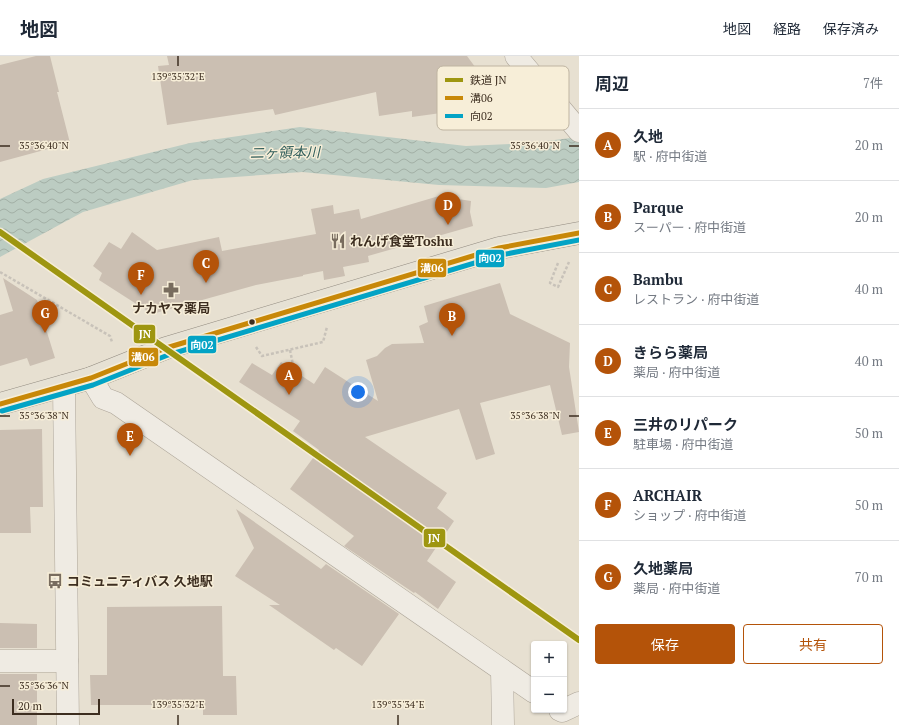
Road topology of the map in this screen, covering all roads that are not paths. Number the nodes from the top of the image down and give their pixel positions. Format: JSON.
{"nodes":[{"id":1,"x":516,"y":56,"type":"edge"},
{"id":2,"x":533,"y":64,"type":"edge"},
{"id":3,"x":569,"y":116,"type":"edge"},
{"id":4,"x":579,"y":131,"type":"edge"},
{"id":5,"x":579,"y":233,"type":"edge"},
{"id":6,"x":91,"y":378,"type":"junction"},
{"id":7,"x":64,"y":386,"type":"junction"},
{"id":8,"x":0,"y":404,"type":"edge"},
{"id":9,"x":0,"y":661,"type":"edge"},
{"id":10,"x":68,"y":661,"type":"junction"},
{"id":11,"x":502,"y":670,"type":"junction"},
{"id":12,"x":531,"y":690,"type":"edge"},
{"id":13,"x":579,"y":703,"type":"edge"},
{"id":14,"x":567,"y":709,"type":"edge"},
{"id":15,"x":68,"y":725,"type":"edge"},
{"id":16,"x":503,"y":725,"type":"edge"}],
"edges":[{"from":1,"to":2,"type":"street"},
{"from":3,"to":4,"type":"street"},
{"from":5,"to":6,"type":"main road"},
{"from":6,"to":7,"type":"main road"},
{"from":6,"to":11,"type":"street"},
{"from":7,"to":8,"type":"main road"},
{"from":7,"to":10,"type":"street"},
{"from":9,"to":10,"type":"street"},
{"from":10,"to":15,"type":"street"},
{"from":11,"to":12,"type":"street"},
{"from":11,"to":16,"type":"street"},
{"from":13,"to":14,"type":"street"}]}
